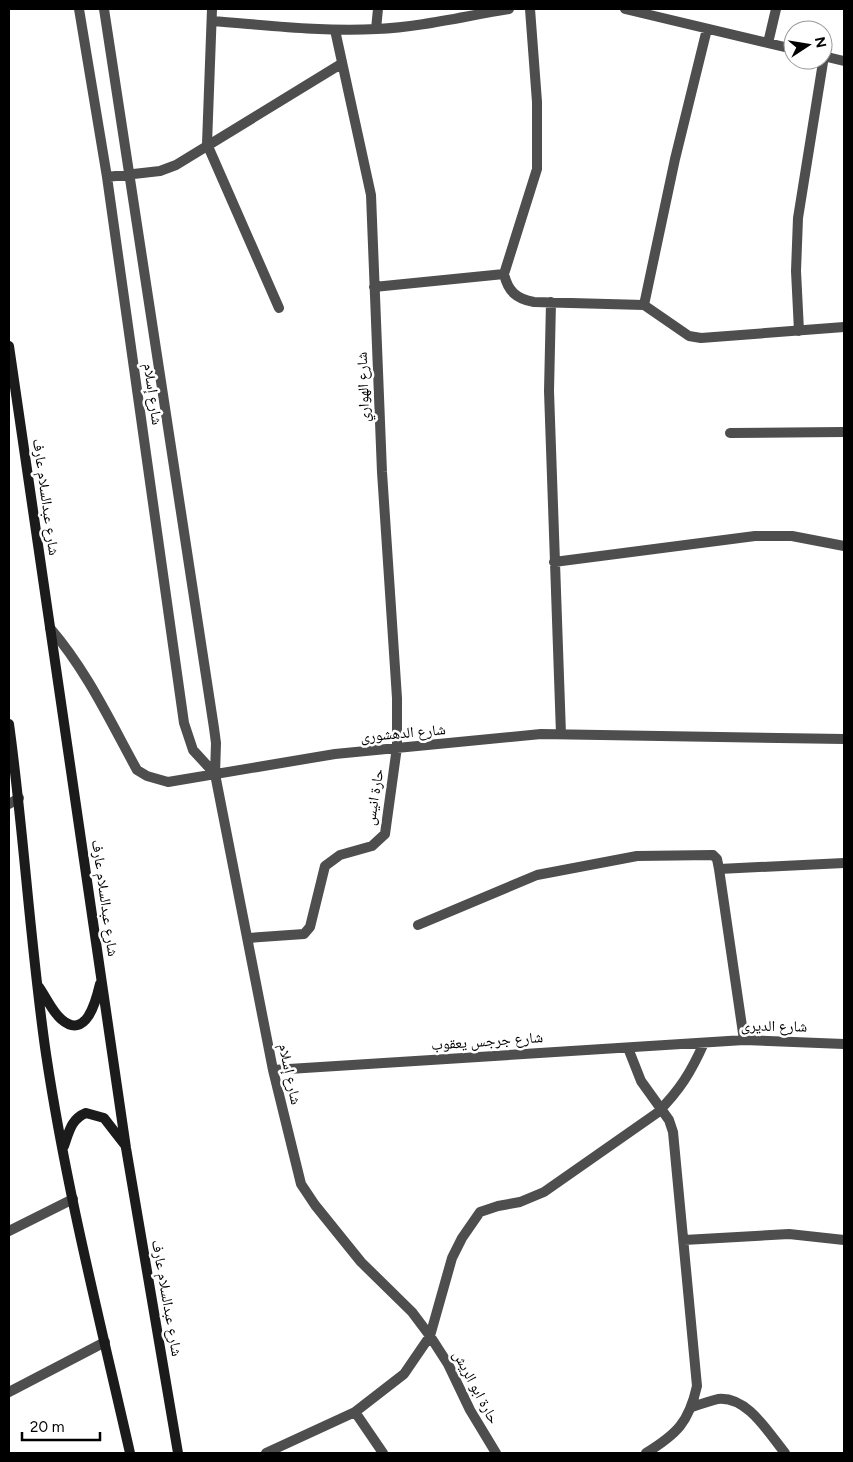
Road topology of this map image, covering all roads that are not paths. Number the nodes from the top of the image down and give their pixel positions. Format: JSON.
{"nodes":[{"id":1,"x":79,"y":9,"type":"edge"},
{"id":2,"x":104,"y":9,"type":"edge"},
{"id":3,"x":212,"y":9,"type":"edge"},
{"id":4,"x":378,"y":9,"type":"edge"},
{"id":5,"x":509,"y":9,"type":"edge"},
{"id":6,"x":530,"y":9,"type":"edge"},
{"id":7,"x":625,"y":9,"type":"edge"},
{"id":8,"x":776,"y":9,"type":"edge"},
{"id":9,"x":212,"y":21,"type":"junction"},
{"id":10,"x":376,"y":29,"type":"junction"},
{"id":11,"x":707,"y":29,"type":"junction"},
{"id":12,"x":335,"y":30,"type":"junction"},
{"id":13,"x":768,"y":44,"type":"junction"},
{"id":14,"x":783,"y":47,"type":"edge"},
{"id":15,"x":341,"y":64,"type":"junction"},
{"id":16,"x":822,"y":70,"type":"edge"},
{"id":17,"x":207,"y":144,"type":"junction"},
{"id":18,"x":130,"y":174,"type":"junction"},
{"id":19,"x":107,"y":176,"type":"junction"},
{"id":20,"x":504,"y":274,"type":"junction"},
{"id":21,"x":374,"y":287,"type":"junction"},
{"id":22,"x":551,"y":302,"type":"junction"},
{"id":23,"x":644,"y":305,"type":"junction"},
{"id":24,"x":279,"y":308,"type":"dead end"},
{"id":25,"x":844,"y":327,"type":"edge"},
{"id":26,"x":800,"y":331,"type":"junction"},
{"id":27,"x":9,"y":346,"type":"edge"},
{"id":28,"x":844,"y":432,"type":"edge"},
{"id":29,"x":730,"y":433,"type":"dead end"},
{"id":30,"x":844,"y":546,"type":"edge"},
{"id":31,"x":554,"y":562,"type":"junction"},
{"id":32,"x":50,"y":628,"type":"junction"},
{"id":33,"x":9,"y":724,"type":"edge"},
{"id":34,"x":561,"y":734,"type":"junction"},
{"id":35,"x":844,"y":739,"type":"edge"},
{"id":36,"x":397,"y":747,"type":"junction"},
{"id":37,"x":215,"y":774,"type":"junction"},
{"id":38,"x":19,"y":798,"type":"junction"},
{"id":39,"x":9,"y":804,"type":"edge"},
{"id":40,"x":844,"y":863,"type":"edge"},
{"id":41,"x":719,"y":869,"type":"junction"},
{"id":42,"x":418,"y":925,"type":"dead end"},
{"id":43,"x":248,"y":938,"type":"junction"},
{"id":44,"x":101,"y":978,"type":"junction"},
{"id":45,"x":37,"y":984,"type":"junction"},
{"id":46,"x":744,"y":1040,"type":"junction"},
{"id":47,"x":704,"y":1042,"type":"junction"},
{"id":48,"x":844,"y":1044,"type":"edge"},
{"id":49,"x":628,"y":1048,"type":"junction"},
{"id":50,"x":273,"y":1070,"type":"junction"},
{"id":51,"x":661,"y":1110,"type":"junction"},
{"id":52,"x":63,"y":1148,"type":"junction"},
{"id":53,"x":126,"y":1148,"type":"junction"},
{"id":54,"x":73,"y":1198,"type":"junction"},
{"id":55,"x":9,"y":1231,"type":"edge"},
{"id":56,"x":684,"y":1240,"type":"junction"},
{"id":57,"x":844,"y":1240,"type":"edge"},
{"id":58,"x":430,"y":1336,"type":"junction"},
{"id":59,"x":105,"y":1342,"type":"junction"},
{"id":60,"x":9,"y":1392,"type":"edge"},
{"id":61,"x":692,"y":1407,"type":"junction"},
{"id":62,"x":355,"y":1412,"type":"junction"},
{"id":63,"x":130,"y":1453,"type":"edge"},
{"id":64,"x":178,"y":1453,"type":"edge"},
{"id":65,"x":266,"y":1453,"type":"edge"},
{"id":66,"x":383,"y":1453,"type":"edge"},
{"id":67,"x":496,"y":1453,"type":"edge"},
{"id":68,"x":646,"y":1453,"type":"edge"},
{"id":69,"x":785,"y":1453,"type":"edge"}],
"edges":[{"from":1,"to":19,"type":"street","name":"شارع إسلام"},
{"from":2,"to":18,"type":"street","name":"شارع إسلام"},
{"from":3,"to":9,"type":"street"},
{"from":4,"to":10,"type":"street"},
{"from":5,"to":10,"type":"street"},
{"from":6,"to":20,"type":"street"},
{"from":7,"to":11,"type":"street"},
{"from":8,"to":13,"type":"street"},
{"from":9,"to":12,"type":"street"},
{"from":9,"to":17,"type":"street"},
{"from":10,"to":12,"type":"street"},
{"from":11,"to":13,"type":"street"},
{"from":11,"to":23,"type":"street"},
{"from":12,"to":15,"type":"street","name":"شارع الهواري"},
{"from":13,"to":14,"type":"street"},
{"from":15,"to":17,"type":"street"},
{"from":15,"to":21,"type":"street","name":"شارع الهواري"},
{"from":16,"to":26,"type":"street"},
{"from":17,"to":18,"type":"street"},
{"from":17,"to":24,"type":"street"},
{"from":18,"to":19,"type":"street"},
{"from":18,"to":37,"type":"street","name":"شارع إسلام"},
{"from":19,"to":37,"type":"street","name":"شارع إسلام"},
{"from":20,"to":21,"type":"street"},
{"from":20,"to":22,"type":"street"},
{"from":21,"to":36,"type":"street","name":"شارع الهواري"},
{"from":22,"to":23,"type":"street"},
{"from":22,"to":31,"type":"street"},
{"from":23,"to":26,"type":"street"},
{"from":25,"to":26,"type":"street"},
{"from":27,"to":32,"type":"main road","name":"شارع عبدالسلام عارف"},
{"from":28,"to":29,"type":"street"},
{"from":30,"to":31,"type":"street"},
{"from":31,"to":34,"type":"street"},
{"from":32,"to":37,"type":"street","name":"شارع الدهشورى"},
{"from":32,"to":44,"type":"main road","name":"شارع عبدالسلام عارف"},
{"from":33,"to":38,"type":"main road"},
{"from":34,"to":35,"type":"street","name":"شارع الدهشورى"},
{"from":34,"to":36,"type":"street","name":"شارع الدهشورى"},
{"from":36,"to":37,"type":"street","name":"شارع الدهشورى"},
{"from":36,"to":43,"type":"street","name":"حارة انيس"},
{"from":37,"to":43,"type":"street","name":"شارع إسلام"},
{"from":38,"to":39,"type":"street"},
{"from":38,"to":45,"type":"main road"},
{"from":40,"to":41,"type":"street"},
{"from":41,"to":42,"type":"street"},
{"from":41,"to":46,"type":"street"},
{"from":43,"to":50,"type":"street","name":"شارع إسلام"},
{"from":44,"to":45,"type":"main road"},
{"from":44,"to":53,"type":"main road","name":"شارع عبدالسلام عارف"},
{"from":45,"to":52,"type":"main road"},
{"from":46,"to":47,"type":"street","name":"شارع الديرى"},
{"from":46,"to":48,"type":"street","name":"شارع الديرى"},
{"from":47,"to":49,"type":"street","name":"شارع جرجس يعقوب"},
{"from":47,"to":51,"type":"street"},
{"from":49,"to":50,"type":"street","name":"شارع جرجس يعقوب"},
{"from":49,"to":51,"type":"street"},
{"from":50,"to":58,"type":"street","name":"شارع إسلام"},
{"from":51,"to":56,"type":"street"},
{"from":51,"to":58,"type":"street"},
{"from":52,"to":53,"type":"main road"},
{"from":52,"to":54,"type":"main road"},
{"from":53,"to":64,"type":"main road","name":"شارع عبدالسلام عارف"},
{"from":54,"to":55,"type":"street"},
{"from":54,"to":59,"type":"main road"},
{"from":56,"to":57,"type":"street"},
{"from":56,"to":61,"type":"street"},
{"from":58,"to":62,"type":"street"},
{"from":58,"to":67,"type":"street","name":"حارة ابو الريش"},
{"from":59,"to":60,"type":"street"},
{"from":59,"to":63,"type":"main road"},
{"from":61,"to":68,"type":"street"},
{"from":61,"to":69,"type":"street"},
{"from":62,"to":65,"type":"street"},
{"from":62,"to":66,"type":"street"}]}
